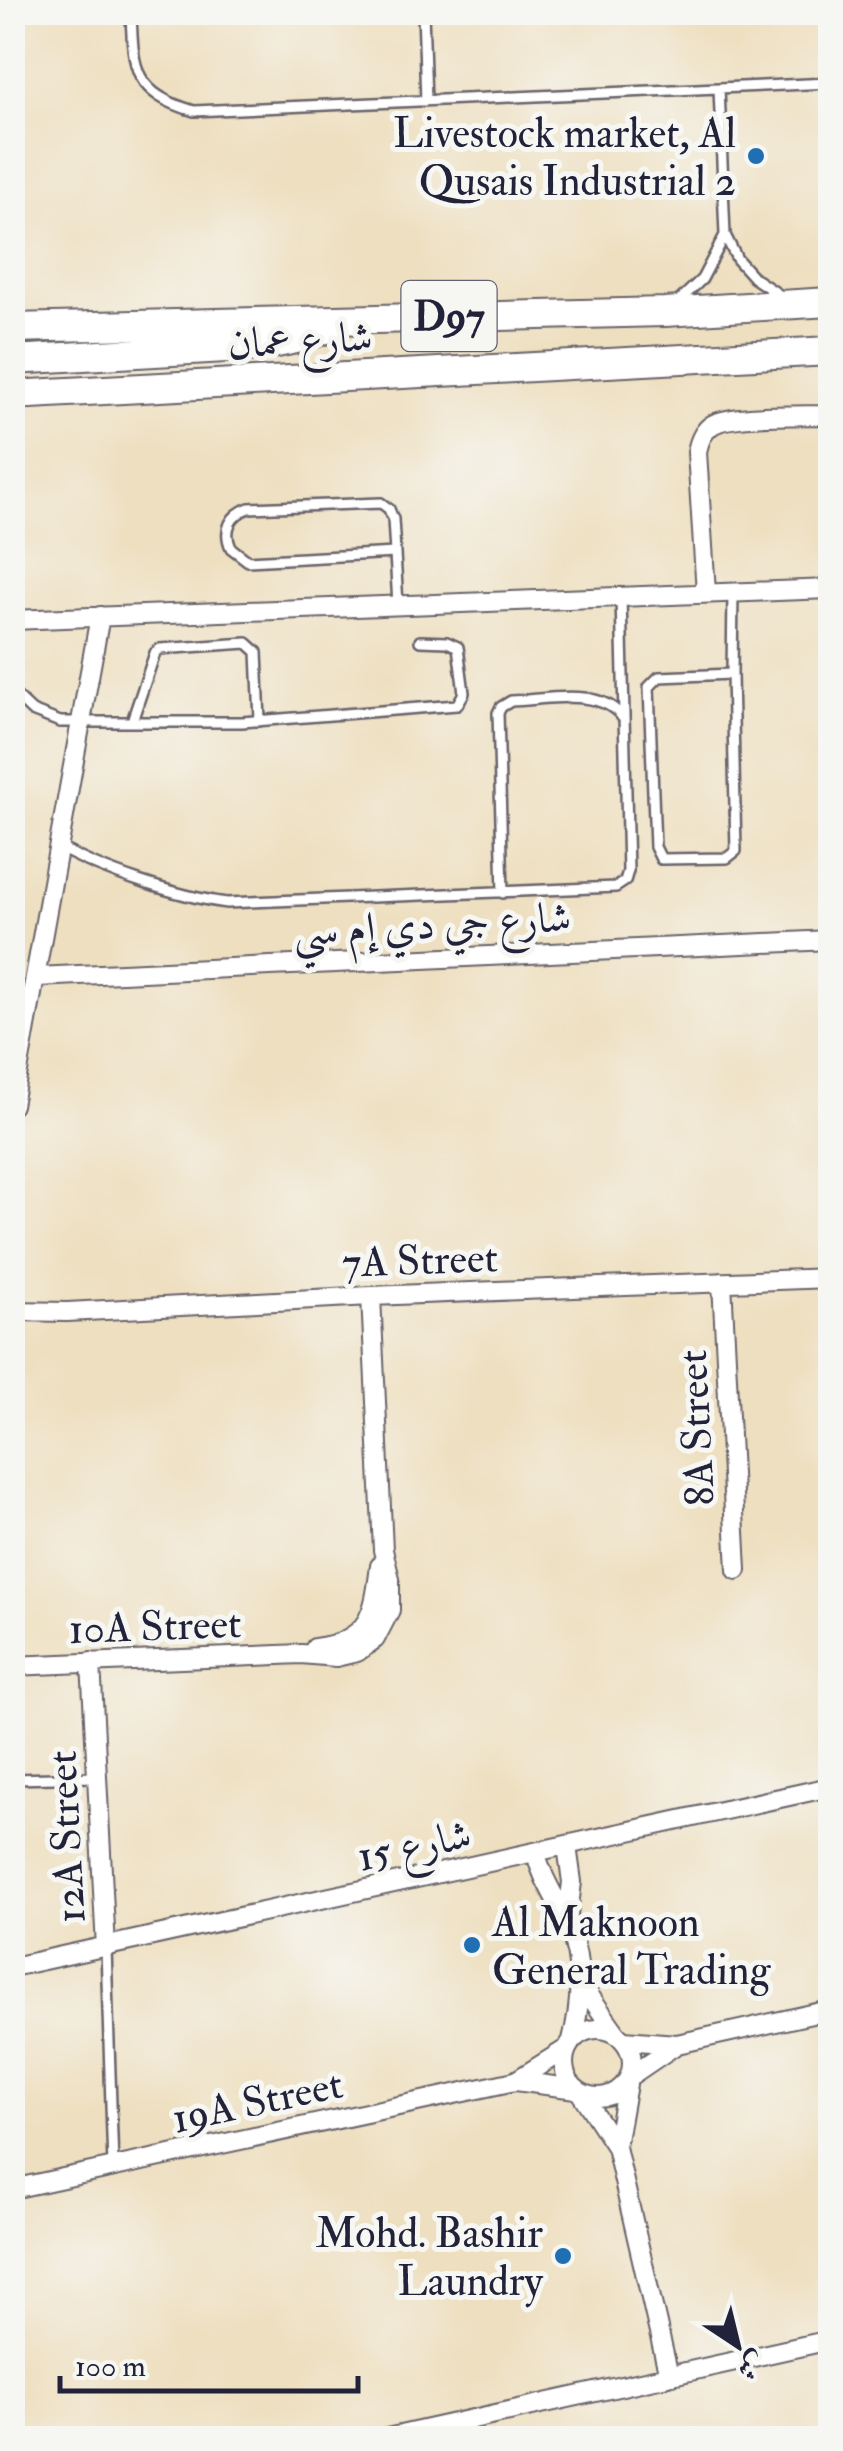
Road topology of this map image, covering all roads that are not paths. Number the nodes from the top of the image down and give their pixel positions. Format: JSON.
{"nodes":[{"id":1,"x":130,"y":12,"type":"edge"},
{"id":2,"x":423,"y":12,"type":"edge"},
{"id":3,"x":830,"y":83,"type":"edge"},
{"id":4,"x":719,"y":88,"type":"junction"},
{"id":5,"x":426,"y":101,"type":"junction"},
{"id":6,"x":725,"y":235,"type":"junction"},
{"id":7,"x":830,"y":302,"type":"edge"},
{"id":8,"x":799,"y":304,"type":"junction"},
{"id":9,"x":665,"y":312,"type":"junction"},
{"id":10,"x":12,"y":317,"type":"edge"},
{"id":11,"x":355,"y":318,"type":"junction"},
{"id":12,"x":68,"y":325,"type":"junction"},
{"id":13,"x":12,"y":328,"type":"edge"},
{"id":14,"x":830,"y":351,"type":"edge"},
{"id":15,"x":12,"y":360,"type":"edge"},
{"id":16,"x":89,"y":390,"type":"junction"},
{"id":17,"x":12,"y":395,"type":"edge"},
{"id":18,"x":12,"y":414,"type":"edge"},
{"id":19,"x":830,"y":414,"type":"edge"},
{"id":20,"x":394,"y":553,"type":"junction"},
{"id":21,"x":830,"y":588,"type":"edge"},
{"id":22,"x":733,"y":592,"type":"junction"},
{"id":23,"x":706,"y":593,"type":"junction"},
{"id":24,"x":621,"y":596,"type":"junction"},
{"id":25,"x":398,"y":605,"type":"junction"},
{"id":26,"x":100,"y":616,"type":"junction"},
{"id":27,"x":12,"y":620,"type":"edge"},
{"id":28,"x":420,"y":641,"type":"dead end"},
{"id":29,"x":732,"y":674,"type":"junction"},
{"id":30,"x":12,"y":692,"type":"edge"},
{"id":31,"x":260,"y":720,"type":"junction"},
{"id":32,"x":624,"y":720,"type":"junction"},
{"id":33,"x":82,"y":721,"type":"junction"},
{"id":34,"x":132,"y":721,"type":"junction"},
{"id":35,"x":58,"y":848,"type":"junction"},
{"id":36,"x":503,"y":892,"type":"junction"},
{"id":37,"x":830,"y":940,"type":"edge"},
{"id":38,"x":36,"y":976,"type":"junction"},
{"id":39,"x":12,"y":1106,"type":"edge"},
{"id":40,"x":830,"y":1278,"type":"edge"},
{"id":41,"x":722,"y":1282,"type":"junction"},
{"id":42,"x":371,"y":1296,"type":"junction"},
{"id":43,"x":12,"y":1311,"type":"edge"},
{"id":44,"x":738,"y":1570,"type":"dead end"},
{"id":45,"x":91,"y":1662,"type":"junction"},
{"id":46,"x":12,"y":1666,"type":"edge"},
{"id":47,"x":97,"y":1777,"type":"junction"},
{"id":48,"x":12,"y":1779,"type":"edge"},
{"id":49,"x":830,"y":1788,"type":"edge"},
{"id":50,"x":567,"y":1846,"type":"junction"},
{"id":51,"x":536,"y":1853,"type":"junction"},
{"id":52,"x":567,"y":1922,"type":"junction"},
{"id":53,"x":106,"y":1948,"type":"junction"},
{"id":54,"x":12,"y":1967,"type":"edge"},
{"id":55,"x":581,"y":1984,"type":"junction"},
{"id":56,"x":830,"y":2010,"type":"edge"},
{"id":57,"x":620,"y":2036,"type":"junction"},
{"id":58,"x":677,"y":2044,"type":"junction"},
{"id":59,"x":569,"y":2045,"type":"junction"},
{"id":60,"x":629,"y":2079,"type":"junction"},
{"id":61,"x":516,"y":2081,"type":"junction"},
{"id":62,"x":578,"y":2091,"type":"junction"},
{"id":63,"x":616,"y":2147,"type":"junction"},
{"id":64,"x":113,"y":2166,"type":"junction"},
{"id":65,"x":12,"y":2189,"type":"edge"},
{"id":66,"x":830,"y":2340,"type":"edge"},
{"id":67,"x":669,"y":2376,"type":"junction"},
{"id":68,"x":387,"y":2438,"type":"edge"}],
"edges":[{"from":1,"to":5,"type":"lane"},
{"from":2,"to":5,"type":"lane"},
{"from":3,"to":4,"type":"lane"},
{"from":4,"to":5,"type":"lane"},
{"from":4,"to":6,"type":"lane"},
{"from":6,"to":8,"type":"lane"},
{"from":6,"to":9,"type":"lane"},
{"from":7,"to":8,"type":"main road","name":"شارع عمان","number":"D97"},
{"from":8,"to":9,"type":"main road","name":"شارع عمان","number":"D97"},
{"from":9,"to":11,"type":"main road","name":"شارع عمان","number":"D97"},
{"from":10,"to":12,"type":"main road"},
{"from":11,"to":12,"type":"main road","name":"شارع عمان","number":"D97"},
{"from":11,"to":15,"type":"main road"},
{"from":12,"to":13,"type":"main road","name":"شارع عمان","number":"D97"},
{"from":14,"to":16,"type":"main road","name":"شارع عمان","number":"D97"},
{"from":16,"to":17,"type":"main road","name":"شارع عمان","number":"D97"},
{"from":16,"to":18,"type":"main road"},
{"from":19,"to":23,"type":"street"},
{"from":20,"to":20,"type":"lane"},
{"from":20,"to":25,"type":"lane"},
{"from":21,"to":22,"type":"street"},
{"from":22,"to":23,"type":"street"},
{"from":22,"to":29,"type":"lane"},
{"from":23,"to":24,"type":"street"},
{"from":24,"to":25,"type":"street"},
{"from":24,"to":32,"type":"lane"},
{"from":25,"to":26,"type":"street"},
{"from":26,"to":27,"type":"street"},
{"from":26,"to":33,"type":"street"},
{"from":28,"to":31,"type":"lane"},
{"from":29,"to":29,"type":"lane"},
{"from":30,"to":33,"type":"lane"},
{"from":31,"to":34,"type":"lane"},
{"from":31,"to":34,"type":"lane"},
{"from":32,"to":36,"type":"lane"},
{"from":32,"to":36,"type":"lane"},
{"from":33,"to":34,"type":"lane"},
{"from":33,"to":35,"type":"street"},
{"from":35,"to":36,"type":"lane"},
{"from":35,"to":38,"type":"street"},
{"from":37,"to":38,"type":"street","name":"شارع جي دي إم سي"},
{"from":38,"to":39,"type":"street"},
{"from":40,"to":41,"type":"street","name":"7A Street"},
{"from":41,"to":42,"type":"street","name":"7A Street"},
{"from":41,"to":44,"type":"street","name":"8A Street"},
{"from":42,"to":43,"type":"street","name":"7A Street"},
{"from":42,"to":45,"type":"street","name":"10A Street"},
{"from":45,"to":46,"type":"street","name":"10A Street"},
{"from":45,"to":47,"type":"street","name":"12A Street"},
{"from":47,"to":48,"type":"lane"},
{"from":47,"to":53,"type":"street","name":"12A Street"},
{"from":49,"to":50,"type":"street","name":"شارع 15"},
{"from":50,"to":51,"type":"street","name":"شارع 15"},
{"from":50,"to":52,"type":"street"},
{"from":51,"to":52,"type":"street"},
{"from":51,"to":53,"type":"street","name":"شارع 15"},
{"from":52,"to":55,"type":"street"},
{"from":53,"to":54,"type":"street","name":"شارع 15"},
{"from":53,"to":64,"type":"lane"},
{"from":55,"to":57,"type":"street"},
{"from":55,"to":59,"type":"street"},
{"from":56,"to":58,"type":"street"},
{"from":57,"to":58,"type":"street"},
{"from":57,"to":59,"type":"street"},
{"from":57,"to":60,"type":"street"},
{"from":58,"to":60,"type":"street"},
{"from":59,"to":61,"type":"street"},
{"from":59,"to":62,"type":"street"},
{"from":60,"to":62,"type":"street"},
{"from":60,"to":63,"type":"street"},
{"from":61,"to":62,"type":"street"},
{"from":61,"to":64,"type":"street","name":"19A Street"},
{"from":62,"to":63,"type":"street"},
{"from":63,"to":67,"type":"street"},
{"from":64,"to":65,"type":"street","name":"19A Street"},
{"from":66,"to":67,"type":"street"},
{"from":67,"to":68,"type":"street"}]}
